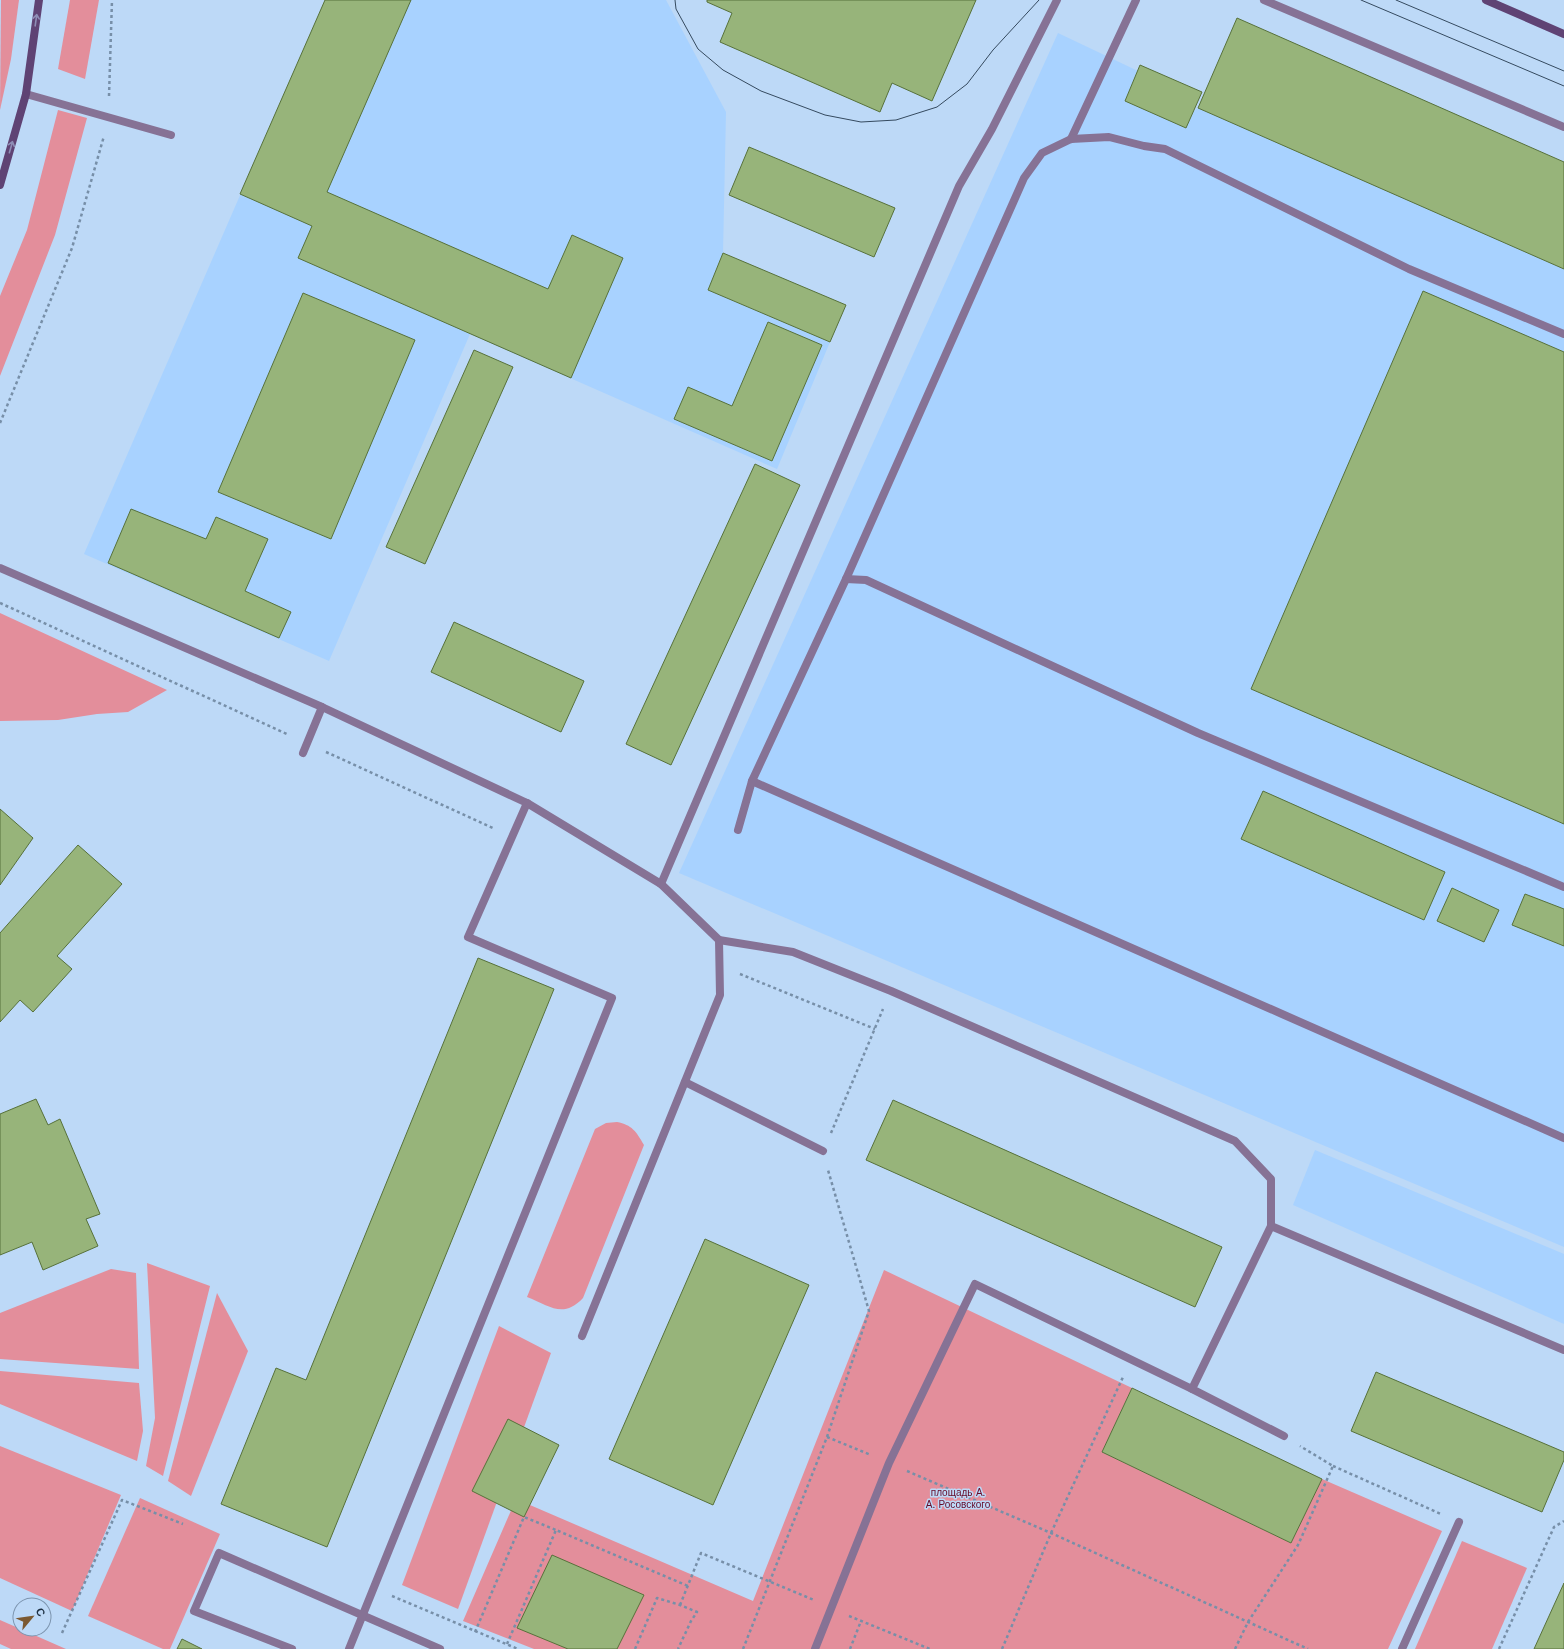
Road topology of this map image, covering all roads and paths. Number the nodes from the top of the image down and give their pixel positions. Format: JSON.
{"nodes":[{"id":1,"x":39,"y":0,"type":"edge"},
{"id":2,"x":112,"y":0,"type":"edge"},
{"id":3,"x":1057,"y":0,"type":"edge"},
{"id":4,"x":1136,"y":0,"type":"edge"},
{"id":5,"x":1264,"y":0,"type":"edge"},
{"id":6,"x":1486,"y":0,"type":"edge"},
{"id":7,"x":1564,"y":34,"type":"edge"},
{"id":8,"x":26,"y":94,"type":"junction"},
{"id":9,"x":109,"y":118,"type":"junction"},
{"id":10,"x":1564,"y":127,"type":"edge"},
{"id":11,"x":171,"y":135,"type":"dead end"},
{"id":12,"x":1071,"y":139,"type":"junction"},
{"id":13,"x":0,"y":185,"type":"edge"},
{"id":14,"x":1564,"y":334,"type":"edge"},
{"id":15,"x":0,"y":423,"type":"edge"},
{"id":16,"x":0,"y":568,"type":"edge"},
{"id":17,"x":846,"y":579,"type":"junction"},
{"id":18,"x":0,"y":603,"type":"edge"},
{"id":19,"x":322,"y":707,"type":"junction"},
{"id":20,"x":307,"y":743,"type":"junction"},
{"id":21,"x":302,"y":753,"type":"dead end"},
{"id":22,"x":752,"y":781,"type":"junction"},
{"id":23,"x":527,"y":803,"type":"junction"},
{"id":24,"x":738,"y":830,"type":"dead end"},
{"id":25,"x":512,"y":837,"type":"junction"},
{"id":26,"x":661,"y":884,"type":"junction"},
{"id":27,"x":1564,"y":887,"type":"edge"},
{"id":28,"x":719,"y":940,"type":"junction"},
{"id":29,"x":720,"y":966,"type":"junction"},
{"id":30,"x":891,"y":991,"type":"junction"},
{"id":31,"x":875,"y":1029,"type":"junction"},
{"id":32,"x":685,"y":1082,"type":"junction"},
{"id":33,"x":1564,"y":1138,"type":"edge"},
{"id":34,"x":823,"y":1151,"type":"junction"},
{"id":35,"x":1271,"y":1226,"type":"junction"},
{"id":36,"x":582,"y":1336,"type":"dead end"},
{"id":37,"x":1564,"y":1350,"type":"edge"},
{"id":38,"x":1131,"y":1359,"type":"junction"},
{"id":39,"x":1192,"y":1389,"type":"junction"},
{"id":40,"x":1284,"y":1436,"type":"joint"},
{"id":41,"x":827,"y":1437,"type":"junction"},
{"id":42,"x":889,"y":1463,"type":"junction"},
{"id":43,"x":1333,"y":1466,"type":"junction"},
{"id":44,"x":1564,"y":1521,"type":"edge"},
{"id":45,"x":1459,"y":1522,"type":"joint"},
{"id":46,"x":183,"y":1524,"type":"dead end"},
{"id":47,"x":556,"y":1530,"type":"junction"},
{"id":48,"x":1051,"y":1533,"type":"junction"},
{"id":49,"x":770,"y":1582,"type":"junction"},
{"id":50,"x":688,"y":1586,"type":"junction"},
{"id":51,"x":373,"y":1588,"type":"junction"},
{"id":52,"x":680,"y":1605,"type":"junction"},
{"id":53,"x":831,"y":1608,"type":"junction"},
{"id":54,"x":362,"y":1615,"type":"junction"},
{"id":55,"x":861,"y":1621,"type":"junction"},
{"id":56,"x":1248,"y":1622,"type":"junction"},
{"id":57,"x":62,"y":1632,"type":"dead end"},
{"id":58,"x":475,"y":1632,"type":"junction"},
{"id":59,"x":507,"y":1644,"type":"junction"},
{"id":60,"x":292,"y":1649,"type":"edge"},
{"id":61,"x":348,"y":1649,"type":"edge"},
{"id":62,"x":440,"y":1649,"type":"edge"},
{"id":63,"x":518,"y":1649,"type":"edge"},
{"id":64,"x":635,"y":1649,"type":"edge"},
{"id":65,"x":678,"y":1649,"type":"edge"},
{"id":66,"x":743,"y":1649,"type":"edge"},
{"id":67,"x":815,"y":1649,"type":"edge"},
{"id":68,"x":850,"y":1649,"type":"edge"},
{"id":69,"x":930,"y":1649,"type":"edge"},
{"id":70,"x":1002,"y":1649,"type":"edge"},
{"id":71,"x":1235,"y":1649,"type":"edge"},
{"id":72,"x":1308,"y":1649,"type":"edge"},
{"id":73,"x":1402,"y":1649,"type":"edge"},
{"id":74,"x":1499,"y":1649,"type":"edge"}],
"edges":[{"from":8,"to":1,"type":"street","one_way":true},
{"from":2,"to":9,"type":"path"},
{"from":3,"to":26,"type":"lane"},
{"from":4,"to":12,"type":"lane"},
{"from":5,"to":10,"type":"lane"},
{"from":6,"to":7,"type":"street"},
{"from":8,"to":9,"type":"lane"},
{"from":13,"to":8,"type":"street","one_way":true},
{"from":9,"to":11,"type":"lane"},
{"from":9,"to":15,"type":"path"},
{"from":12,"to":14,"type":"lane"},
{"from":12,"to":17,"type":"lane"},
{"from":16,"to":19,"type":"lane"},
{"from":17,"to":22,"type":"lane"},
{"from":17,"to":27,"type":"lane"},
{"from":18,"to":20,"type":"path"},
{"from":19,"to":20,"type":"lane"},
{"from":19,"to":23,"type":"lane"},
{"from":20,"to":21,"type":"lane"},
{"from":20,"to":25,"type":"path"},
{"from":22,"to":24,"type":"lane"},
{"from":22,"to":33,"type":"lane"},
{"from":23,"to":25,"type":"lane"},
{"from":23,"to":26,"type":"lane"},
{"from":25,"to":51,"type":"lane"},
{"from":26,"to":28,"type":"lane"},
{"from":28,"to":29,"type":"lane"},
{"from":28,"to":30,"type":"lane"},
{"from":29,"to":31,"type":"path"},
{"from":29,"to":32,"type":"lane"},
{"from":30,"to":31,"type":"path"},
{"from":30,"to":35,"type":"lane"},
{"from":31,"to":34,"type":"path"},
{"from":32,"to":34,"type":"lane"},
{"from":32,"to":36,"type":"lane"},
{"from":34,"to":41,"type":"path"},
{"from":35,"to":37,"type":"lane"},
{"from":35,"to":39,"type":"lane"},
{"from":38,"to":39,"type":"lane"},
{"from":38,"to":42,"type":"lane"},
{"from":38,"to":48,"type":"path"},
{"from":39,"to":40,"type":"lane"},
{"from":40,"to":43,"type":"path"},
{"from":41,"to":42,"type":"path"},
{"from":41,"to":49,"type":"path"},
{"from":42,"to":48,"type":"path"},
{"from":42,"to":53,"type":"lane"},
{"from":43,"to":45,"type":"path"},
{"from":43,"to":56,"type":"path"},
{"from":44,"to":74,"type":"path"},
{"from":45,"to":73,"type":"lane"},
{"from":46,"to":57,"type":"path"},
{"from":47,"to":50,"type":"path"},
{"from":47,"to":58,"type":"path"},
{"from":47,"to":59,"type":"path"},
{"from":48,"to":56,"type":"path"},
{"from":48,"to":70,"type":"path"},
{"from":49,"to":50,"type":"path"},
{"from":49,"to":53,"type":"path"},
{"from":49,"to":66,"type":"path"},
{"from":50,"to":52,"type":"path"},
{"from":51,"to":54,"type":"lane"},
{"from":51,"to":58,"type":"path"},
{"from":52,"to":64,"type":"path"},
{"from":52,"to":65,"type":"path"},
{"from":53,"to":55,"type":"path"},
{"from":53,"to":67,"type":"lane"},
{"from":54,"to":60,"type":"lane"},
{"from":54,"to":61,"type":"lane"},
{"from":54,"to":62,"type":"lane"},
{"from":55,"to":68,"type":"path"},
{"from":55,"to":69,"type":"path"},
{"from":56,"to":71,"type":"path"},
{"from":56,"to":72,"type":"path"},
{"from":58,"to":59,"type":"path"},
{"from":59,"to":63,"type":"path"}]}
